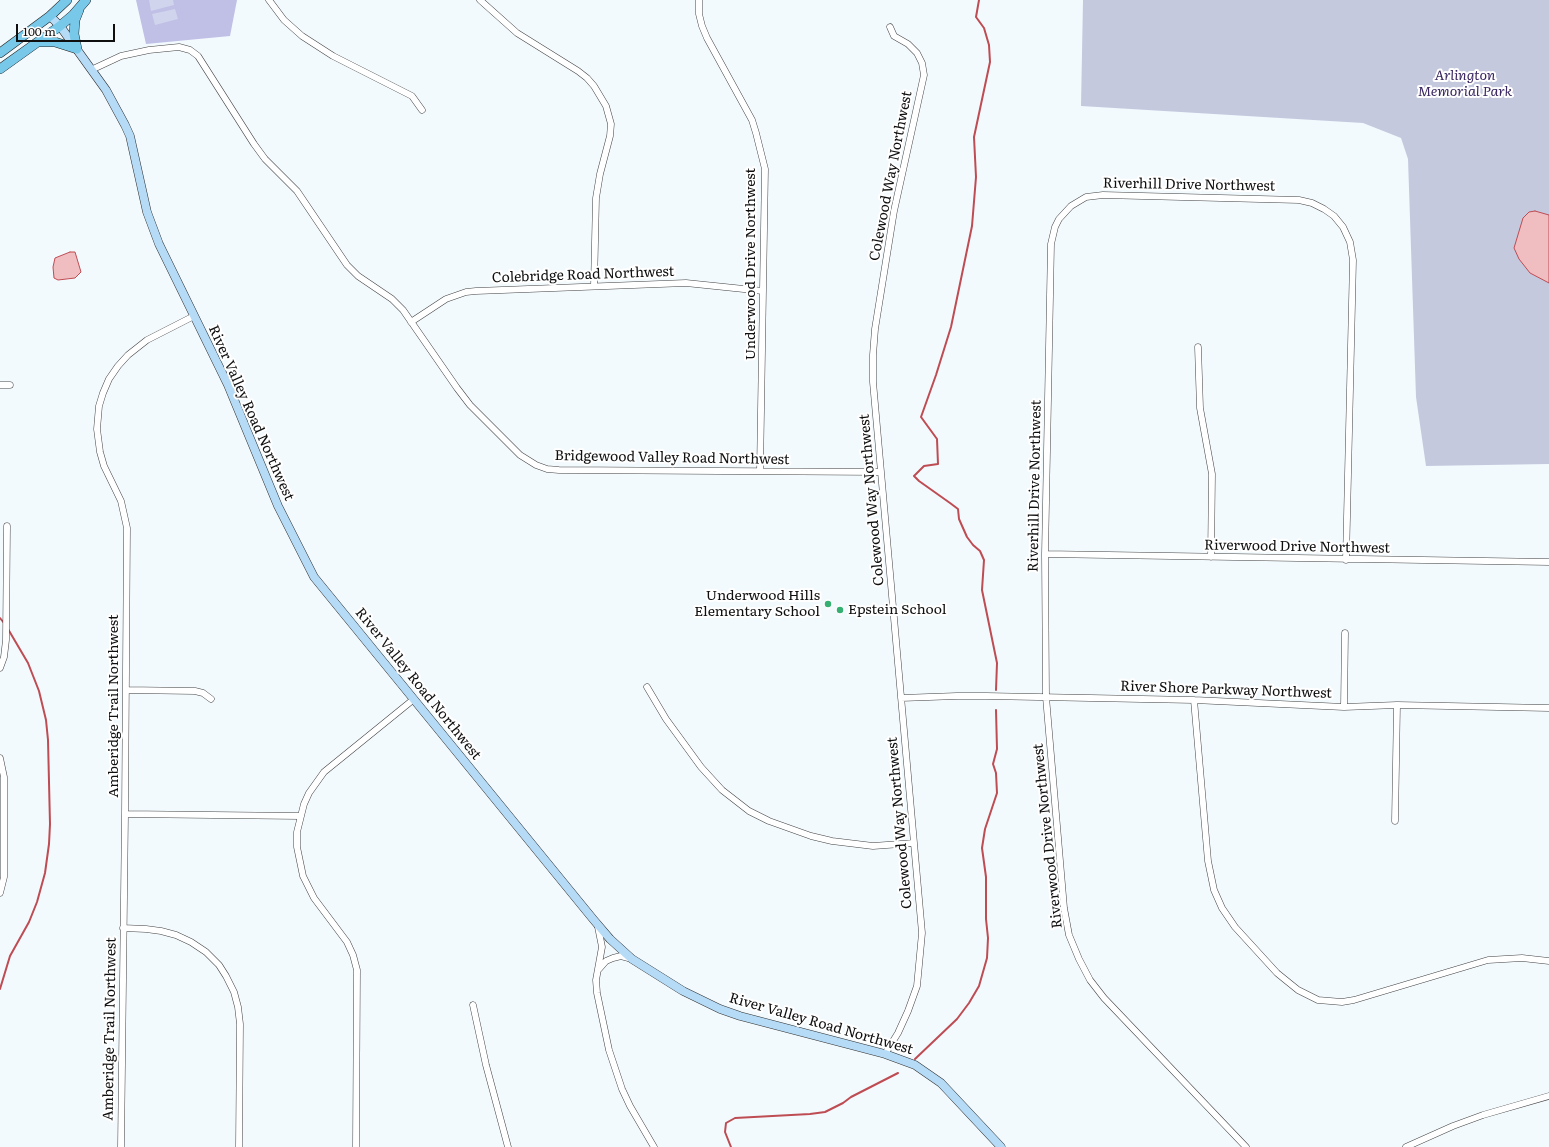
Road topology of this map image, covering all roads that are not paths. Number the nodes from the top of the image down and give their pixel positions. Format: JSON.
{"nodes":[{"id":1,"x":67,"y":0,"type":"edge"},
{"id":2,"x":86,"y":0,"type":"edge"},
{"id":3,"x":269,"y":0,"type":"edge"},
{"id":4,"x":480,"y":0,"type":"edge"},
{"id":5,"x":699,"y":0,"type":"edge"},
{"id":6,"x":79,"y":4,"type":"edge"},
{"id":7,"x":50,"y":16,"type":"junction"},
{"id":8,"x":60,"y":26,"type":"junction"},
{"id":9,"x":890,"y":27,"type":"dead end"},
{"id":10,"x":36,"y":43,"type":"junction"},
{"id":11,"x":77,"y":49,"type":"junction"},
{"id":12,"x":0,"y":53,"type":"edge"},
{"id":13,"x":0,"y":69,"type":"edge"},
{"id":14,"x":91,"y":70,"type":"junction"},
{"id":15,"x":422,"y":110,"type":"dead end"},
{"id":16,"x":594,"y":286,"type":"junction"},
{"id":17,"x":763,"y":291,"type":"junction"},
{"id":18,"x":194,"y":316,"type":"junction"},
{"id":19,"x":411,"y":322,"type":"junction"},
{"id":20,"x":1198,"y":347,"type":"dead end"},
{"id":21,"x":0,"y":385,"type":"edge"},
{"id":22,"x":10,"y":385,"type":"dead end"},
{"id":23,"x":760,"y":471,"type":"junction"},
{"id":24,"x":881,"y":472,"type":"junction"},
{"id":25,"x":7,"y":526,"type":"dead end"},
{"id":26,"x":1045,"y":554,"type":"junction"},
{"id":27,"x":1211,"y":557,"type":"junction"},
{"id":28,"x":1346,"y":560,"type":"junction"},
{"id":29,"x":1549,"y":562,"type":"edge"},
{"id":30,"x":1345,"y":633,"type":"dead end"},
{"id":31,"x":0,"y":668,"type":"edge"},
{"id":32,"x":647,"y":687,"type":"dead end"},
{"id":33,"x":126,"y":690,"type":"junction"},
{"id":34,"x":1046,"y":697,"type":"junction"},
{"id":35,"x":901,"y":698,"type":"junction"},
{"id":36,"x":212,"y":699,"type":"dead end"},
{"id":37,"x":414,"y":699,"type":"junction"},
{"id":38,"x":1194,"y":700,"type":"junction"},
{"id":39,"x":1397,"y":705,"type":"junction"},
{"id":40,"x":1344,"y":707,"type":"junction"},
{"id":41,"x":1549,"y":708,"type":"edge"},
{"id":42,"x":0,"y":758,"type":"edge"},
{"id":43,"x":2,"y":812,"type":"edge"},
{"id":44,"x":125,"y":814,"type":"junction"},
{"id":45,"x":300,"y":816,"type":"junction"},
{"id":46,"x":1395,"y":821,"type":"dead end"},
{"id":47,"x":914,"y":844,"type":"junction"},
{"id":48,"x":0,"y":893,"type":"edge"},
{"id":49,"x":597,"y":925,"type":"junction"},
{"id":50,"x":124,"y":928,"type":"junction"},
{"id":51,"x":632,"y":959,"type":"junction"},
{"id":52,"x":1549,"y":961,"type":"edge"},
{"id":53,"x":598,"y":970,"type":"junction"},
{"id":54,"x":473,"y":1005,"type":"dead end"},
{"id":55,"x":885,"y":1054,"type":"junction"},
{"id":56,"x":1549,"y":1096,"type":"edge"},
{"id":57,"x":121,"y":1147,"type":"edge"},
{"id":58,"x":238,"y":1147,"type":"edge"},
{"id":59,"x":356,"y":1147,"type":"edge"},
{"id":60,"x":508,"y":1147,"type":"edge"},
{"id":61,"x":654,"y":1147,"type":"edge"},
{"id":62,"x":1001,"y":1147,"type":"edge"},
{"id":63,"x":1246,"y":1147,"type":"edge"},
{"id":64,"x":1406,"y":1147,"type":"edge"}],
"edges":[{"from":1,"to":7,"type":"main road"},
{"from":2,"to":6,"type":"main road"},
{"from":3,"to":15,"type":"street"},
{"from":4,"to":16,"type":"street"},
{"from":5,"to":17,"type":"street","name":"Underwood Drive Northwest"},
{"from":6,"to":8,"type":"main road"},
{"from":6,"to":11,"type":"main road"},
{"from":7,"to":8,"type":"street","name":"River Valley Road Northwest"},
{"from":7,"to":12,"type":"main road"},
{"from":8,"to":10,"type":"main road"},
{"from":8,"to":11,"type":"street","name":"River Valley Road Northwest"},
{"from":9,"to":24,"type":"street","name":"Colewood Way Northwest"},
{"from":10,"to":11,"type":"main road"},
{"from":10,"to":13,"type":"main road"},
{"from":11,"to":14,"type":"street","name":"River Valley Road Northwest"},
{"from":14,"to":18,"type":"street","name":"River Valley Road Northwest"},
{"from":14,"to":19,"type":"street","name":"Bridgewood Valley Road Northwest"},
{"from":16,"to":17,"type":"street","name":"Colebridge Road Northwest"},
{"from":16,"to":19,"type":"street","name":"Colebridge Road Northwest"},
{"from":17,"to":23,"type":"street","name":"Underwood Drive Northwest"},
{"from":18,"to":33,"type":"street","name":"Amberidge Trail Northwest"},
{"from":18,"to":37,"type":"street","name":"River Valley Road Northwest"},
{"from":19,"to":23,"type":"street","name":"Bridgewood Valley Road Northwest"},
{"from":20,"to":27,"type":"street"},
{"from":21,"to":22,"type":"street"},
{"from":23,"to":24,"type":"street","name":"Bridgewood Valley Road Northwest"},
{"from":24,"to":35,"type":"street","name":"Colewood Way Northwest"},
{"from":25,"to":31,"type":"street"},
{"from":26,"to":27,"type":"street","name":"Riverwood Drive Northwest"},
{"from":26,"to":28,"type":"street","name":"Riverhill Drive Northwest"},
{"from":26,"to":34,"type":"street","name":"Riverhill Drive Northwest"},
{"from":27,"to":28,"type":"street","name":"Riverwood Drive Northwest"},
{"from":28,"to":29,"type":"street","name":"Riverwood Drive Northwest"},
{"from":30,"to":40,"type":"street"},
{"from":32,"to":47,"type":"street"},
{"from":33,"to":36,"type":"street"},
{"from":33,"to":44,"type":"street","name":"Amberidge Trail Northwest"},
{"from":34,"to":35,"type":"street","name":"River Shore Parkway Northwest"},
{"from":34,"to":38,"type":"street","name":"River Shore Parkway Northwest"},
{"from":34,"to":63,"type":"street","name":"Riverwood Drive Northwest"},
{"from":35,"to":47,"type":"street","name":"Colewood Way Northwest"},
{"from":37,"to":45,"type":"street"},
{"from":37,"to":49,"type":"street","name":"River Valley Road Northwest"},
{"from":38,"to":40,"type":"street","name":"River Shore Parkway Northwest"},
{"from":38,"to":52,"type":"street"},
{"from":39,"to":40,"type":"street","name":"River Shore Parkway Northwest"},
{"from":39,"to":41,"type":"street","name":"River Shore Parkway Northwest"},
{"from":39,"to":46,"type":"street"},
{"from":42,"to":43,"type":"street"},
{"from":43,"to":48,"type":"street"},
{"from":44,"to":45,"type":"street"},
{"from":44,"to":50,"type":"street","name":"Amberidge Trail Northwest"},
{"from":45,"to":59,"type":"street"},
{"from":47,"to":55,"type":"street","name":"Colewood Way Northwest"},
{"from":49,"to":51,"type":"street","name":"River Valley Road Northwest"},
{"from":49,"to":53,"type":"street"},
{"from":50,"to":57,"type":"street","name":"Amberidge Trail Northwest"},
{"from":50,"to":58,"type":"street"},
{"from":51,"to":53,"type":"street"},
{"from":51,"to":55,"type":"street","name":"River Valley Road Northwest"},
{"from":53,"to":61,"type":"street"},
{"from":54,"to":60,"type":"street"},
{"from":55,"to":62,"type":"street","name":"River Valley Road Northwest"},
{"from":56,"to":64,"type":"street"}]}
